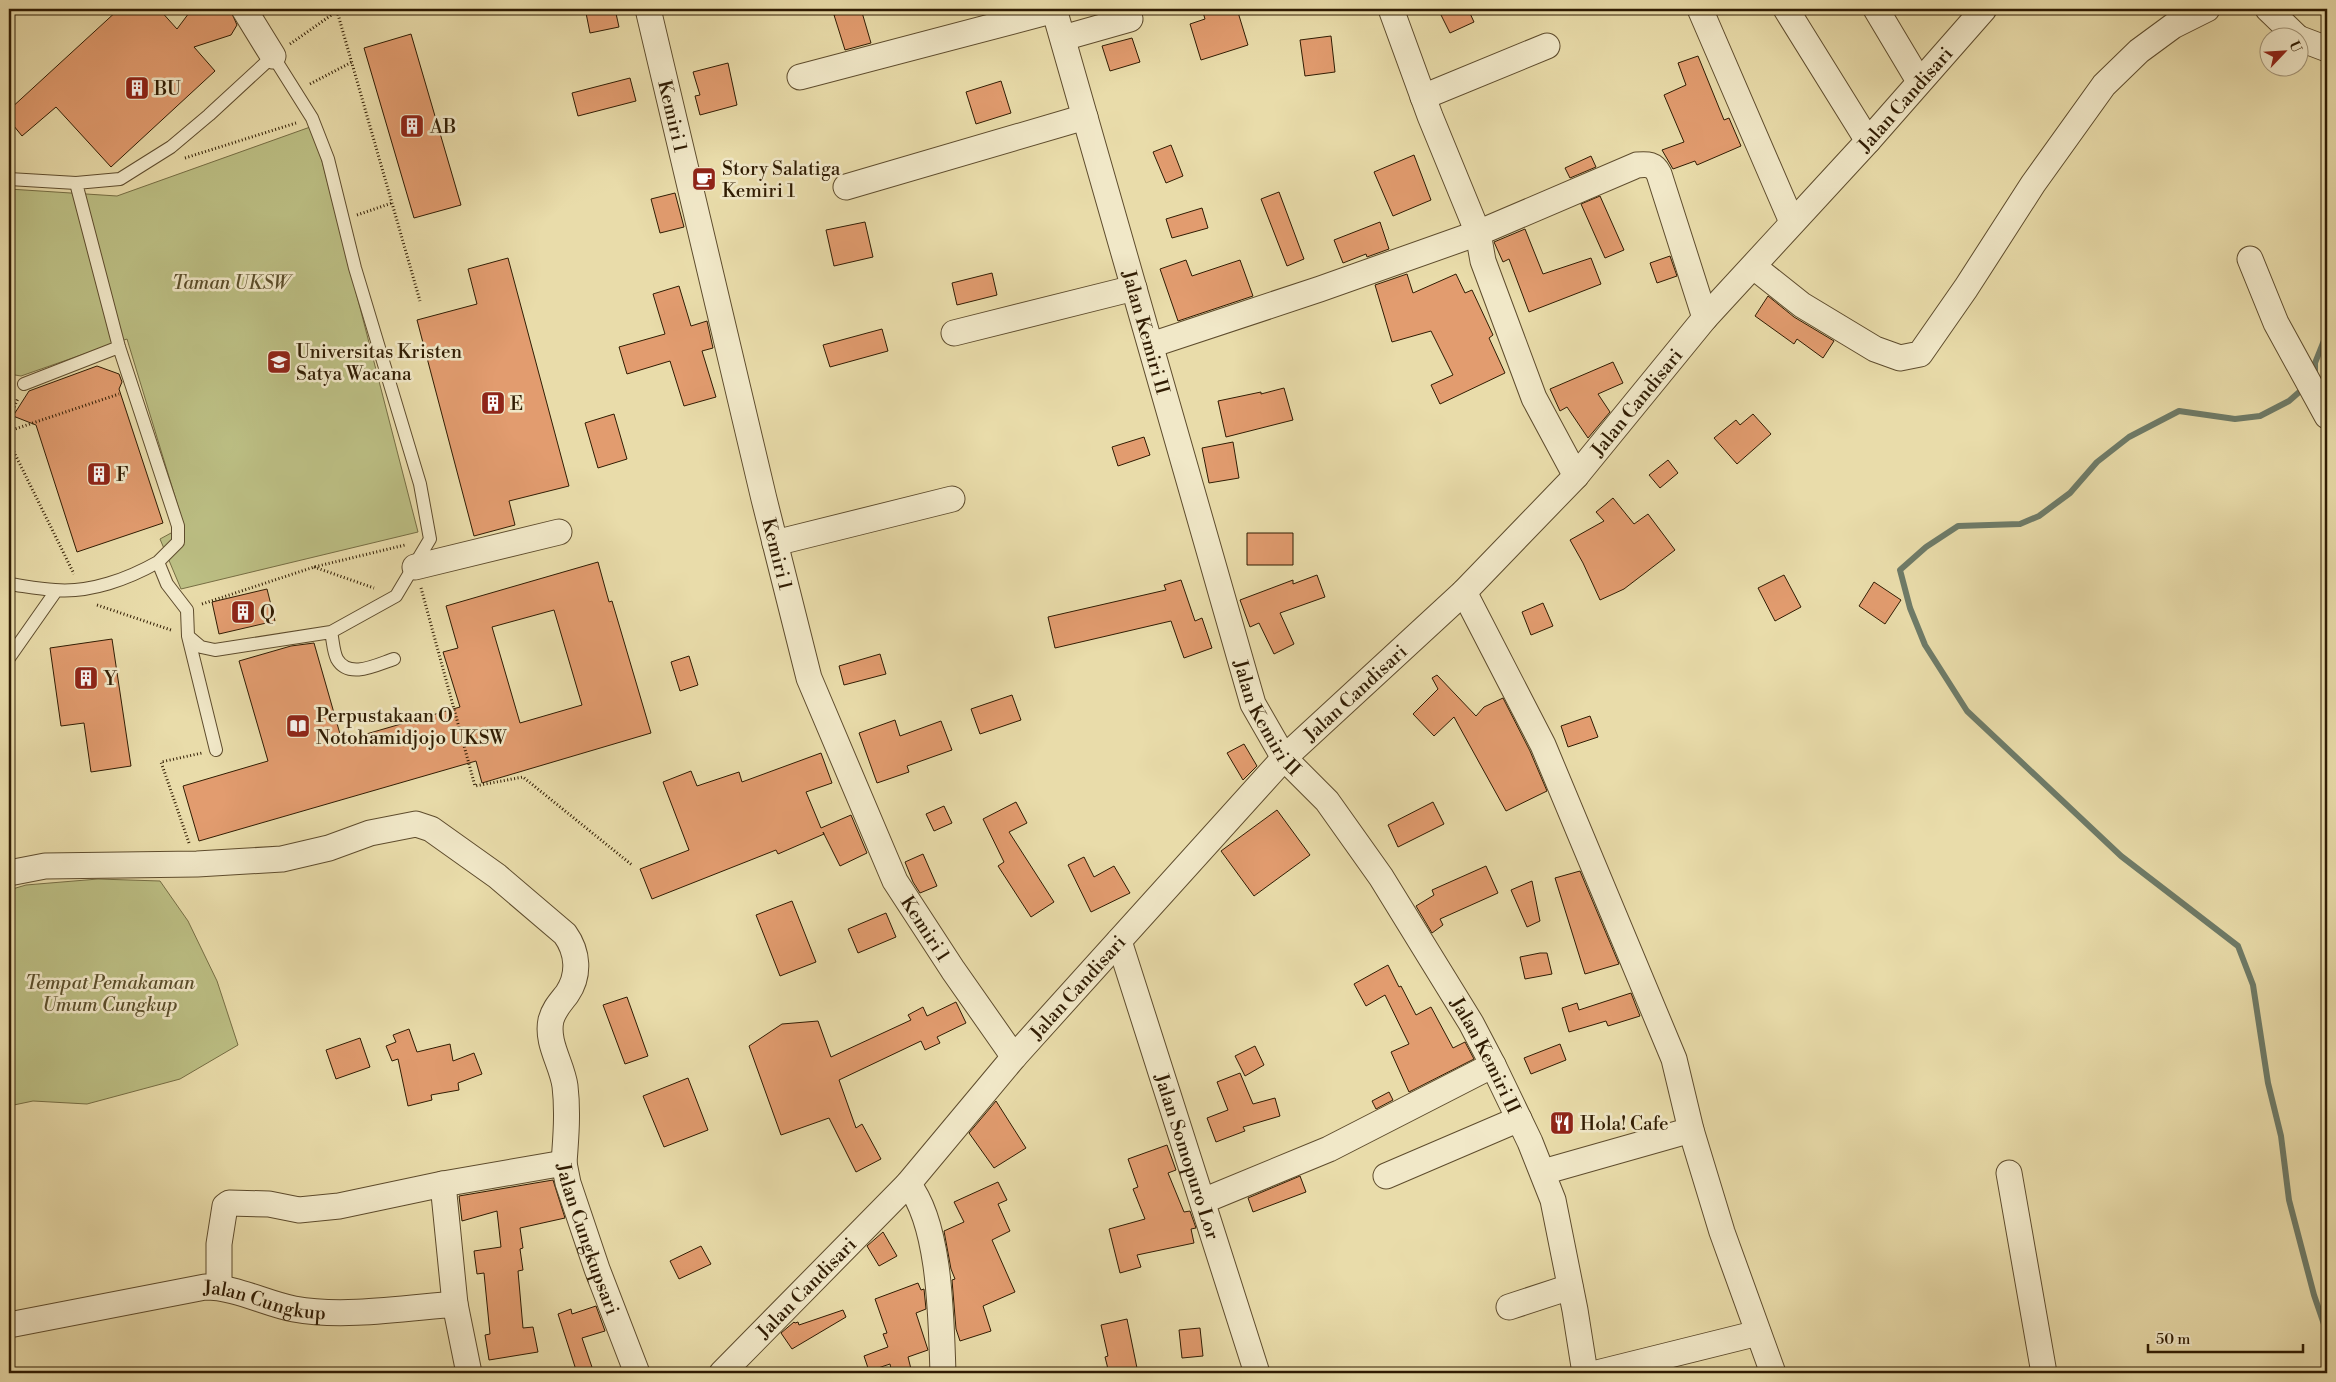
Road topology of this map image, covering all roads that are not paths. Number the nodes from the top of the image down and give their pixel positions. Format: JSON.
{"nodes":[{"id":1,"x":244,"y":9,"type":"edge"},
{"id":2,"x":648,"y":9,"type":"edge"},
{"id":3,"x":1054,"y":9,"type":"edge"},
{"id":4,"x":1391,"y":9,"type":"edge"},
{"id":5,"x":1700,"y":9,"type":"edge"},
{"id":6,"x":1786,"y":9,"type":"edge"},
{"id":7,"x":1876,"y":9,"type":"edge"},
{"id":8,"x":2208,"y":9,"type":"edge"},
{"id":9,"x":2268,"y":9,"type":"edge"},
{"id":10,"x":1978,"y":12,"type":"edge"},
{"id":11,"x":1130,"y":19,"type":"dead end"},
{"id":12,"x":2288,"y":28,"type":"edge"},
{"id":13,"x":1063,"y":38,"type":"junction"},
{"id":14,"x":2308,"y":42,"type":"edge"},
{"id":15,"x":1547,"y":46,"type":"dead end"},
{"id":16,"x":2327,"y":49,"type":"edge"},
{"id":17,"x":273,"y":56,"type":"junction"},
{"id":18,"x":800,"y":77,"type":"dead end"},
{"id":19,"x":1919,"y":81,"type":"junction"},
{"id":20,"x":1423,"y":97,"type":"junction"},
{"id":21,"x":1085,"y":118,"type":"junction"},
{"id":22,"x":1868,"y":141,"type":"junction"},
{"id":23,"x":9,"y":179,"type":"edge"},
{"id":24,"x":76,"y":183,"type":"junction"},
{"id":25,"x":846,"y":186,"type":"dead end"},
{"id":26,"x":1792,"y":222,"type":"junction"},
{"id":27,"x":1478,"y":233,"type":"junction"},
{"id":28,"x":2250,"y":259,"type":"dead end"},
{"id":29,"x":1754,"y":266,"type":"junction"},
{"id":30,"x":1134,"y":288,"type":"junction"},
{"id":31,"x":1705,"y":318,"type":"junction"},
{"id":32,"x":954,"y":333,"type":"dead end"},
{"id":33,"x":1150,"y":345,"type":"junction"},
{"id":34,"x":119,"y":347,"type":"junction"},
{"id":35,"x":24,"y":384,"type":"road end"},
{"id":36,"x":2327,"y":416,"type":"edge"},
{"id":37,"x":1576,"y":476,"type":"junction"},
{"id":38,"x":952,"y":498,"type":"dead end"},
{"id":39,"x":559,"y":532,"type":"dead end"},
{"id":40,"x":775,"y":544,"type":"junction"},
{"id":41,"x":158,"y":562,"type":"junction"},
{"id":42,"x":415,"y":567,"type":"junction"},
{"id":43,"x":9,"y":584,"type":"edge"},
{"id":44,"x":56,"y":590,"type":"junction"},
{"id":45,"x":1464,"y":592,"type":"junction"},
{"id":46,"x":331,"y":632,"type":"junction"},
{"id":47,"x":188,"y":636,"type":"junction"},
{"id":48,"x":9,"y":658,"type":"edge"},
{"id":49,"x":394,"y":659,"type":"dead end"},
{"id":50,"x":216,"y":750,"type":"road end"},
{"id":51,"x":1284,"y":758,"type":"junction"},
{"id":52,"x":9,"y":873,"type":"edge"},
{"id":53,"x":1119,"y":941,"type":"junction"},
{"id":54,"x":1014,"y":1057,"type":"junction"},
{"id":55,"x":1493,"y":1065,"type":"junction"},
{"id":56,"x":1519,"y":1119,"type":"junction"},
{"id":57,"x":1690,"y":1130,"type":"junction"},
{"id":58,"x":564,"y":1162,"type":"junction"},
{"id":59,"x":1543,"y":1172,"type":"junction"},
{"id":60,"x":2008,"y":1173,"type":"dead end"},
{"id":61,"x":1386,"y":1176,"type":"dead end"},
{"id":62,"x":443,"y":1184,"type":"junction"},
{"id":63,"x":908,"y":1184,"type":"junction"},
{"id":64,"x":1203,"y":1201,"type":"junction"},
{"id":65,"x":219,"y":1287,"type":"junction"},
{"id":66,"x":1570,"y":1287,"type":"junction"},
{"id":67,"x":456,"y":1304,"type":"junction"},
{"id":68,"x":1508,"y":1307,"type":"dead end"},
{"id":69,"x":9,"y":1325,"type":"edge"},
{"id":70,"x":1758,"y":1333,"type":"junction"},
{"id":71,"x":468,"y":1373,"type":"edge"},
{"id":72,"x":637,"y":1373,"type":"edge"},
{"id":73,"x":722,"y":1373,"type":"edge"},
{"id":74,"x":943,"y":1373,"type":"edge"},
{"id":75,"x":1257,"y":1373,"type":"edge"},
{"id":76,"x":1585,"y":1373,"type":"edge"},
{"id":77,"x":1597,"y":1373,"type":"edge"},
{"id":78,"x":1773,"y":1373,"type":"edge"},
{"id":79,"x":2044,"y":1373,"type":"edge"}],
"edges":[{"from":1,"to":17,"type":"street"},
{"from":2,"to":40,"type":"street","name":"Kemiri 1"},
{"from":3,"to":13,"type":"street","name":"Jalan Kemiri II"},
{"from":3,"to":18,"type":"street"},
{"from":4,"to":20,"type":"street"},
{"from":5,"to":26,"type":"street"},
{"from":6,"to":22,"type":"street"},
{"from":7,"to":19,"type":"street"},
{"from":8,"to":29,"type":"street"},
{"from":9,"to":12,"type":"street"},
{"from":10,"to":19,"type":"street","name":"Jalan Candisari"},
{"from":11,"to":13,"type":"street"},
{"from":13,"to":21,"type":"street","name":"Jalan Kemiri II"},
{"from":14,"to":16,"type":"street"},
{"from":15,"to":20,"type":"street"},
{"from":17,"to":24,"type":"lane"},
{"from":17,"to":42,"type":"lane"},
{"from":19,"to":22,"type":"street","name":"Jalan Candisari"},
{"from":20,"to":27,"type":"street"},
{"from":21,"to":25,"type":"street"},
{"from":21,"to":30,"type":"street","name":"Jalan Kemiri II"},
{"from":22,"to":26,"type":"street","name":"Jalan Candisari"},
{"from":23,"to":24,"type":"lane"},
{"from":24,"to":34,"type":"lane"},
{"from":26,"to":29,"type":"street","name":"Jalan Candisari"},
{"from":27,"to":31,"type":"street"},
{"from":27,"to":33,"type":"street"},
{"from":27,"to":37,"type":"street"},
{"from":28,"to":36,"type":"street"},
{"from":29,"to":31,"type":"street","name":"Jalan Candisari"},
{"from":30,"to":32,"type":"street"},
{"from":30,"to":33,"type":"street","name":"Jalan Kemiri II"},
{"from":31,"to":37,"type":"street","name":"Jalan Candisari"},
{"from":33,"to":51,"type":"street","name":"Jalan Kemiri II"},
{"from":34,"to":35,"type":"lane"},
{"from":34,"to":41,"type":"lane"},
{"from":37,"to":45,"type":"street","name":"Jalan Candisari"},
{"from":38,"to":40,"type":"street"},
{"from":39,"to":42,"type":"street"},
{"from":40,"to":54,"type":"street","name":"Kemiri 1"},
{"from":41,"to":44,"type":"lane"},
{"from":41,"to":47,"type":"lane"},
{"from":42,"to":46,"type":"lane"},
{"from":43,"to":44,"type":"lane"},
{"from":44,"to":48,"type":"lane"},
{"from":45,"to":51,"type":"street","name":"Jalan Candisari"},
{"from":45,"to":57,"type":"street"},
{"from":46,"to":47,"type":"lane"},
{"from":46,"to":49,"type":"lane"},
{"from":47,"to":50,"type":"lane"},
{"from":51,"to":53,"type":"street","name":"Jalan Candisari"},
{"from":51,"to":55,"type":"street","name":"Jalan Kemiri II"},
{"from":52,"to":58,"type":"street"},
{"from":53,"to":54,"type":"street","name":"Jalan Candisari"},
{"from":53,"to":64,"type":"street","name":"Jalan Somopuro Lor"},
{"from":54,"to":63,"type":"street","name":"Jalan Candisari"},
{"from":55,"to":56,"type":"street","name":"Jalan Kemiri II"},
{"from":55,"to":64,"type":"street"},
{"from":56,"to":59,"type":"street","name":"Jalan Kemiri II"},
{"from":56,"to":61,"type":"street"},
{"from":57,"to":59,"type":"street"},
{"from":57,"to":70,"type":"street"},
{"from":58,"to":62,"type":"street","name":"Jalan Cungkupsari"},
{"from":58,"to":72,"type":"street","name":"Jalan Cungkupsari"},
{"from":59,"to":66,"type":"street","name":"Jalan Kemiri II"},
{"from":60,"to":79,"type":"street"},
{"from":62,"to":65,"type":"street","name":"Jalan Cungkupsari"},
{"from":62,"to":67,"type":"street"},
{"from":63,"to":73,"type":"street","name":"Jalan Candisari"},
{"from":63,"to":74,"type":"street"},
{"from":64,"to":75,"type":"street","name":"Jalan Somopuro Lor"},
{"from":65,"to":67,"type":"street","name":"Jalan Cungkup"},
{"from":65,"to":69,"type":"street","name":"Jalan Cungkup"},
{"from":66,"to":68,"type":"street"},
{"from":66,"to":76,"type":"street","name":"Jalan Kemiri II"},
{"from":67,"to":71,"type":"street"},
{"from":70,"to":77,"type":"street"},
{"from":70,"to":78,"type":"street"}]}
